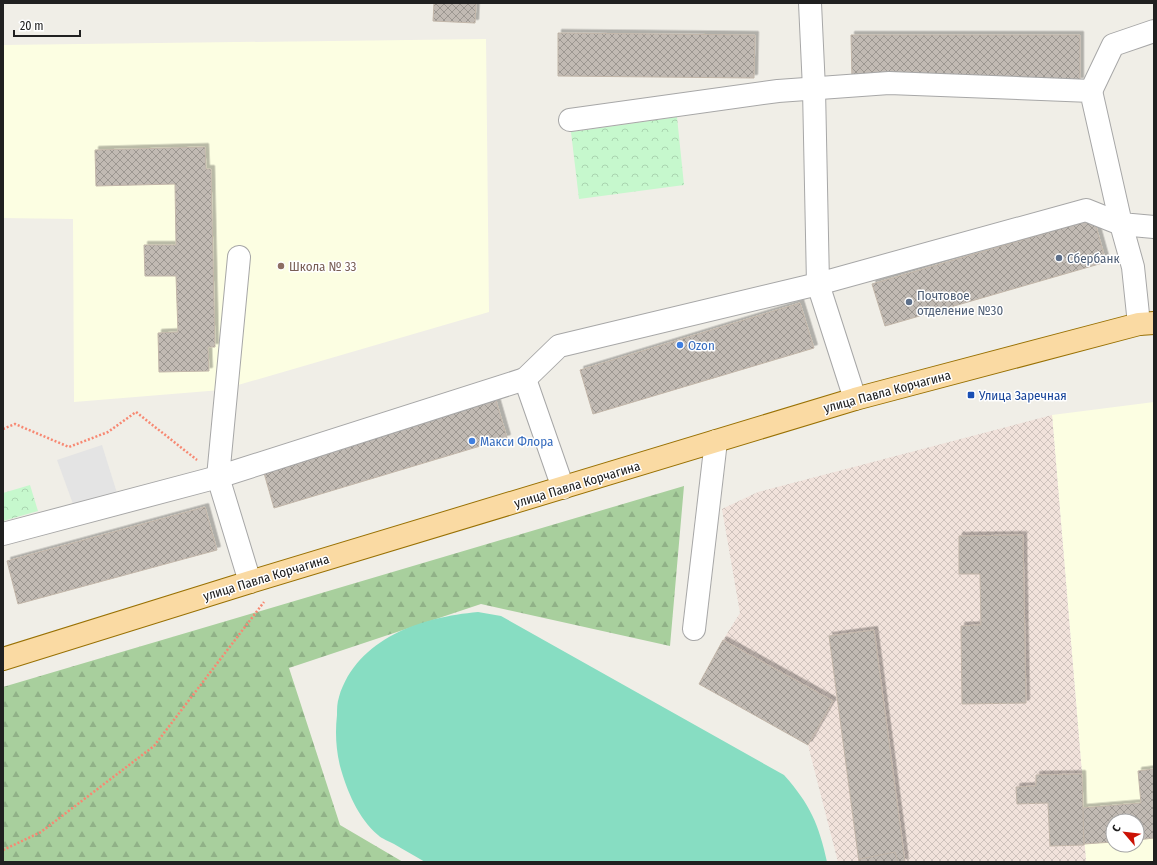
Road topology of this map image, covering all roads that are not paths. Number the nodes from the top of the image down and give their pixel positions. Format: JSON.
{"nodes":[{"id":1,"x":810,"y":3,"type":"edge"},
{"id":2,"x":1154,"y":31,"type":"edge"},
{"id":3,"x":814,"y":89,"type":"junction"},
{"id":4,"x":1091,"y":91,"type":"junction"},
{"id":5,"x":570,"y":120,"type":"dead end"},
{"id":6,"x":1121,"y":224,"type":"junction"},
{"id":7,"x":1154,"y":227,"type":"edge"},
{"id":8,"x":238,"y":257,"type":"dead end"},
{"id":9,"x":818,"y":284,"type":"junction"},
{"id":10,"x":1147,"y":323,"type":"edge"},
{"id":11,"x":525,"y":379,"type":"junction"},
{"id":12,"x":855,"y":399,"type":"junction"},
{"id":13,"x":716,"y":441,"type":"junction"},
{"id":14,"x":218,"y":477,"type":"junction"},
{"id":15,"x":563,"y":488,"type":"junction"},
{"id":16,"x":3,"y":534,"type":"edge"},
{"id":17,"x":250,"y":582,"type":"junction"},
{"id":18,"x":694,"y":629,"type":"dead end"},
{"id":19,"x":3,"y":659,"type":"edge"}],
"edges":[{"from":1,"to":3,"type":"lane"},
{"from":2,"to":4,"type":"lane"},
{"from":3,"to":4,"type":"lane"},
{"from":3,"to":5,"type":"lane"},
{"from":3,"to":9,"type":"lane"},
{"from":4,"to":6,"type":"lane"},
{"from":6,"to":7,"type":"lane"},
{"from":6,"to":9,"type":"lane"},
{"from":6,"to":10,"type":"lane"},
{"from":8,"to":14,"type":"lane"},
{"from":9,"to":11,"type":"lane"},
{"from":9,"to":12,"type":"lane"},
{"from":10,"to":12,"type":"main road","name":"улица Павла Корчагина"},
{"from":11,"to":14,"type":"lane"},
{"from":11,"to":15,"type":"lane"},
{"from":12,"to":13,"type":"main road","name":"улица Павла Корчагина"},
{"from":13,"to":15,"type":"main road","name":"улица Павла Корчагина"},
{"from":13,"to":18,"type":"lane"},
{"from":14,"to":16,"type":"lane"},
{"from":14,"to":17,"type":"lane"},
{"from":15,"to":17,"type":"main road","name":"улица Павла Корчагина"},
{"from":17,"to":19,"type":"main road","name":"улица Павла Корчагина"}]}
